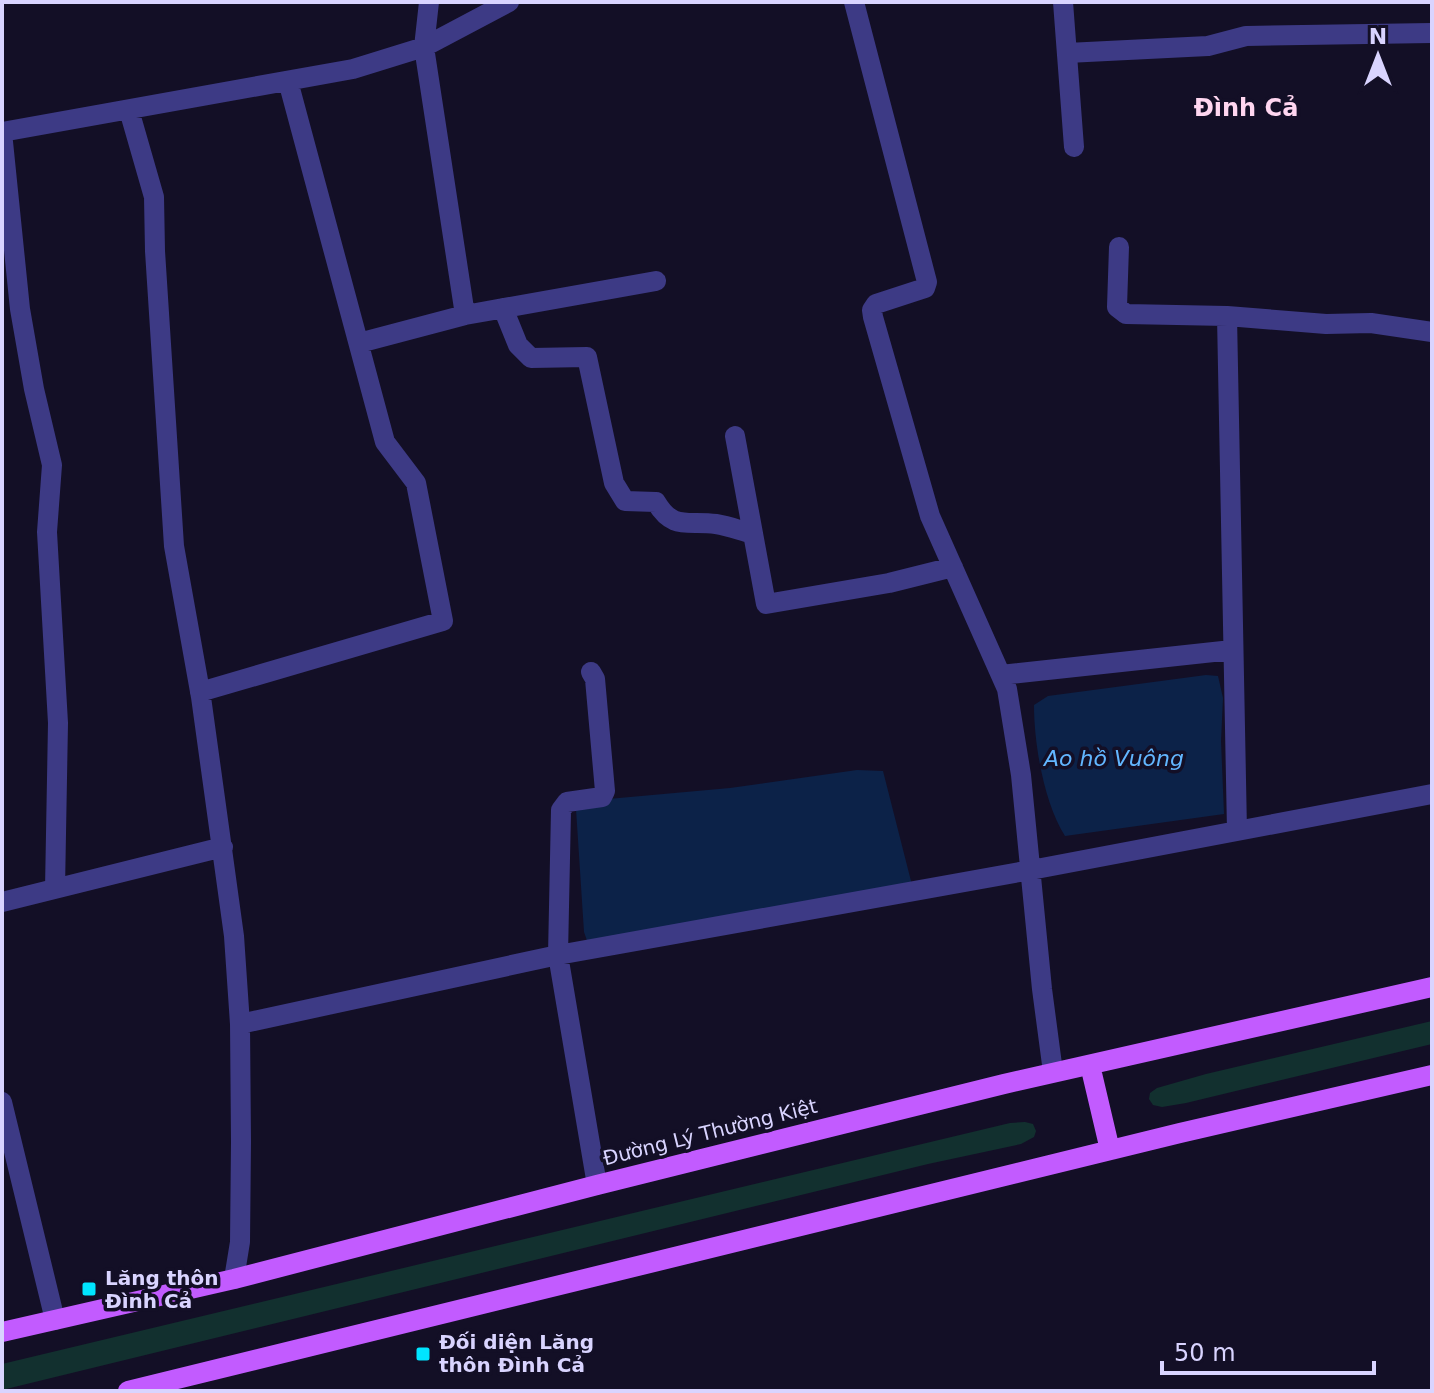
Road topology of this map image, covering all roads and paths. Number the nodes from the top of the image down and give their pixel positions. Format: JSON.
{"nodes":[{"id":1,"x":429,"y":2,"type":"edge"},
{"id":2,"x":509,"y":2,"type":"edge"},
{"id":3,"x":854,"y":2,"type":"edge"},
{"id":4,"x":1063,"y":2,"type":"edge"},
{"id":5,"x":1432,"y":33,"type":"edge"},
{"id":6,"x":424,"y":47,"type":"junction"},
{"id":7,"x":1067,"y":53,"type":"junction"},
{"id":8,"x":288,"y":81,"type":"junction"},
{"id":9,"x":129,"y":110,"type":"junction"},
{"id":10,"x":2,"y":132,"type":"edge"},
{"id":11,"x":1074,"y":147,"type":"dead end"},
{"id":12,"x":1119,"y":247,"type":"dead end"},
{"id":13,"x":656,"y":281,"type":"dead end"},
{"id":14,"x":503,"y":308,"type":"junction"},
{"id":15,"x":465,"y":315,"type":"junction"},
{"id":16,"x":1227,"y":316,"type":"junction"},
{"id":17,"x":1432,"y":332,"type":"edge"},
{"id":18,"x":359,"y":343,"type":"junction"},
{"id":19,"x":735,"y":436,"type":"dead end"},
{"id":20,"x":753,"y":534,"type":"junction"},
{"id":21,"x":953,"y":567,"type":"junction"},
{"id":22,"x":1232,"y":650,"type":"junction"},
{"id":23,"x":591,"y":672,"type":"dead end"},
{"id":24,"x":1001,"y":675,"type":"junction"},
{"id":25,"x":200,"y":692,"type":"junction"},
{"id":26,"x":1432,"y":794,"type":"edge"},
{"id":27,"x":1237,"y":831,"type":"junction"},
{"id":28,"x":223,"y":847,"type":"junction"},
{"id":29,"x":1031,"y":870,"type":"junction"},
{"id":30,"x":55,"y":889,"type":"junction"},
{"id":31,"x":2,"y":902,"type":"edge"},
{"id":32,"x":558,"y":955,"type":"junction"},
{"id":33,"x":1432,"y":987,"type":"edge"},
{"id":34,"x":240,"y":1024,"type":"junction"},
{"id":35,"x":1090,"y":1065,"type":"junction"},
{"id":36,"x":1053,"y":1072,"type":"junction"},
{"id":37,"x":1432,"y":1075,"type":"edge"},
{"id":38,"x":2,"y":1102,"type":"edge"},
{"id":39,"x":1110,"y":1150,"type":"junction"},
{"id":40,"x":597,"y":1185,"type":"junction"},
{"id":41,"x":234,"y":1279,"type":"junction"},
{"id":42,"x":55,"y":1320,"type":"junction"},
{"id":43,"x":2,"y":1332,"type":"edge"},
{"id":44,"x":128,"y":1391,"type":"edge"}],
"edges":[{"from":1,"to":6,"type":"street"},
{"from":2,"to":6,"type":"street"},
{"from":3,"to":21,"type":"street"},
{"from":4,"to":7,"type":"street"},
{"from":5,"to":7,"type":"street"},
{"from":6,"to":8,"type":"street"},
{"from":6,"to":15,"type":"street"},
{"from":7,"to":11,"type":"street"},
{"from":8,"to":9,"type":"street"},
{"from":8,"to":18,"type":"street"},
{"from":9,"to":10,"type":"street"},
{"from":9,"to":25,"type":"street"},
{"from":10,"to":30,"type":"street"},
{"from":12,"to":16,"type":"street"},
{"from":13,"to":14,"type":"street"},
{"from":14,"to":15,"type":"street"},
{"from":14,"to":20,"type":"street"},
{"from":15,"to":18,"type":"street"},
{"from":16,"to":17,"type":"street"},
{"from":16,"to":22,"type":"street"},
{"from":18,"to":25,"type":"street"},
{"from":19,"to":20,"type":"street"},
{"from":20,"to":21,"type":"street"},
{"from":21,"to":24,"type":"street"},
{"from":22,"to":24,"type":"street"},
{"from":22,"to":27,"type":"street"},
{"from":23,"to":32,"type":"street"},
{"from":24,"to":29,"type":"street"},
{"from":25,"to":28,"type":"street"},
{"from":26,"to":27,"type":"street"},
{"from":27,"to":29,"type":"street"},
{"from":28,"to":30,"type":"street"},
{"from":28,"to":34,"type":"street"},
{"from":29,"to":32,"type":"street"},
{"from":29,"to":36,"type":"street"},
{"from":30,"to":31,"type":"street"},
{"from":32,"to":34,"type":"street"},
{"from":32,"to":40,"type":"street"},
{"from":33,"to":35,"type":"main road","name":"Đường Lý Thường Kiệt"},
{"from":34,"to":41,"type":"street"},
{"from":35,"to":36,"type":"main road","name":"Đường Lý Thường Kiệt"},
{"from":35,"to":39,"type":"main road"},
{"from":36,"to":40,"type":"main road","name":"Đường Lý Thường Kiệt"},
{"from":37,"to":39,"type":"main road"},
{"from":38,"to":42,"type":"street"},
{"from":39,"to":44,"type":"main road"},
{"from":40,"to":41,"type":"main road","name":"Đường Lý Thường Kiệt"},
{"from":41,"to":42,"type":"main road","name":"Đường Lý Thường Kiệt"},
{"from":42,"to":43,"type":"main road","name":"Đường Lý Thường Kiệt"}]}
